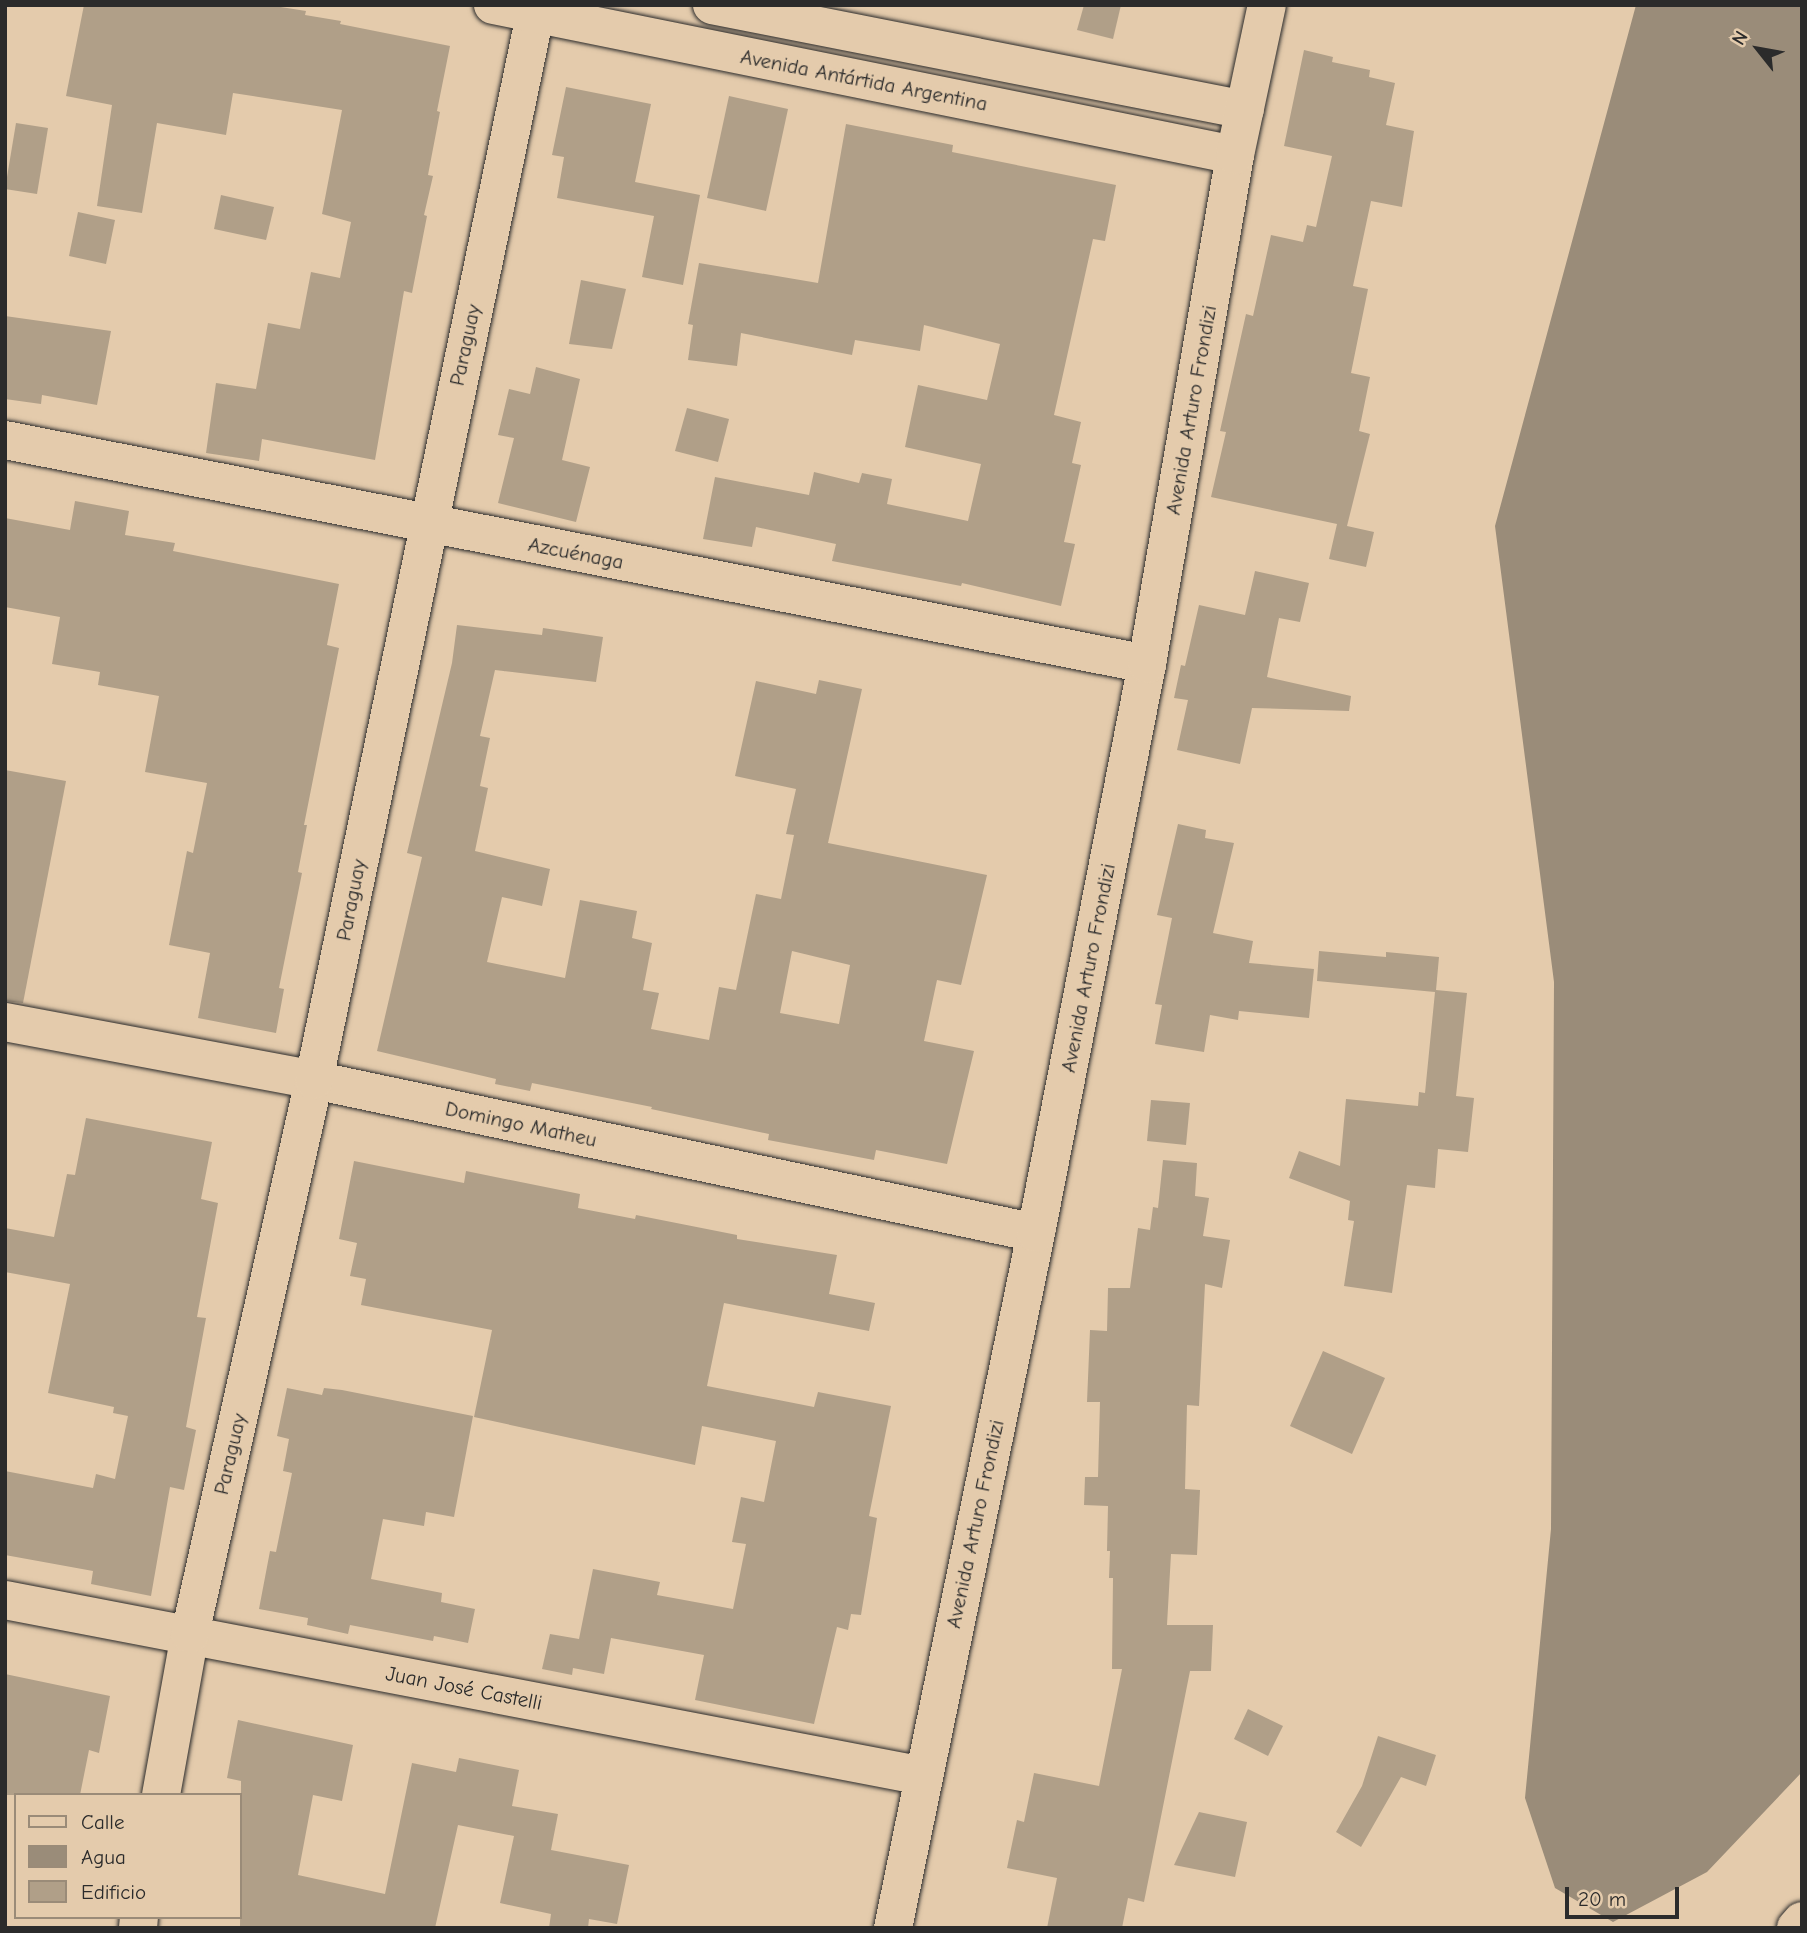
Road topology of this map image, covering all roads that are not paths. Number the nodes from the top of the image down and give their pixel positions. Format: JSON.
{"nodes":[{"id":1,"x":494,"y":5,"type":"edge"},
{"id":2,"x":712,"y":5,"type":"edge"},
{"id":3,"x":1267,"y":5,"type":"edge"},
{"id":4,"x":536,"y":9,"type":"edge"},
{"id":5,"x":1245,"y":110,"type":"junction"},
{"id":6,"x":1235,"y":155,"type":"junction"},
{"id":7,"x":5,"y":440,"type":"edge"},
{"id":8,"x":427,"y":524,"type":"junction"},
{"id":9,"x":1147,"y":664,"type":"junction"},
{"id":10,"x":5,"y":1023,"type":"edge"},
{"id":11,"x":314,"y":1080,"type":"junction"},
{"id":12,"x":1036,"y":1233,"type":"junction"},
{"id":13,"x":5,"y":1600,"type":"edge"},
{"id":14,"x":190,"y":1634,"type":"junction"},
{"id":15,"x":923,"y":1776,"type":"junction"},
{"id":16,"x":162,"y":1793,"type":"edge"},
{"id":17,"x":1802,"y":1921,"type":"edge"},
{"id":18,"x":893,"y":1928,"type":"edge"},
{"id":19,"x":1796,"y":1928,"type":"edge"}],
"edges":[{"from":1,"to":4,"type":"street","name":"Avenida Antártida Argentina"},
{"from":2,"to":5,"type":"street","name":"Avenida Antártida Argentina"},
{"from":3,"to":5,"type":"street","name":"Avenida Arturo Frondizi"},
{"from":4,"to":6,"type":"street","name":"Avenida Antártida Argentina"},
{"from":4,"to":8,"type":"street","name":"Paraguay"},
{"from":5,"to":6,"type":"street","name":"Avenida Arturo Frondizi"},
{"from":6,"to":9,"type":"street","name":"Avenida Arturo Frondizi"},
{"from":7,"to":8,"type":"street","name":"Azcuénaga"},
{"from":8,"to":9,"type":"street","name":"Azcuénaga"},
{"from":8,"to":11,"type":"street","name":"Paraguay"},
{"from":9,"to":12,"type":"street","name":"Avenida Arturo Frondizi"},
{"from":10,"to":11,"type":"street","name":"Domingo Matheu"},
{"from":11,"to":12,"type":"street","name":"Domingo Matheu"},
{"from":11,"to":14,"type":"street","name":"Paraguay"},
{"from":12,"to":15,"type":"street","name":"Avenida Arturo Frondizi"},
{"from":13,"to":14,"type":"street","name":"Juan José Castelli"},
{"from":14,"to":15,"type":"street","name":"Juan José Castelli"},
{"from":14,"to":16,"type":"street","name":"Paraguay"},
{"from":15,"to":18,"type":"street","name":"Avenida Arturo Frondizi"},
{"from":17,"to":19,"type":"street"}]}
